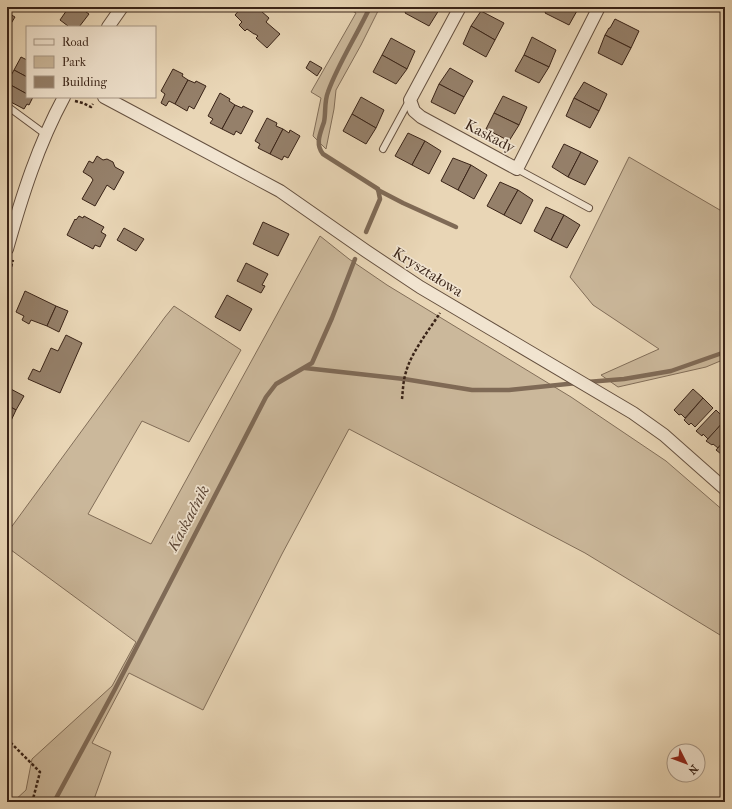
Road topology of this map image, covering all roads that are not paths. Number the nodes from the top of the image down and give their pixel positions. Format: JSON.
{"nodes":[{"id":1,"x":122,"y":7,"type":"edge"},
{"id":2,"x":460,"y":7,"type":"edge"},
{"id":3,"x":599,"y":7,"type":"edge"},
{"id":4,"x":111,"y":17,"type":"edge"},
{"id":5,"x":63,"y":98,"type":"edge"},
{"id":6,"x":106,"y":98,"type":"edge"},
{"id":7,"x":410,"y":100,"type":"junction"},
{"id":8,"x":7,"y":106,"type":"edge"},
{"id":9,"x":45,"y":134,"type":"junction"},
{"id":10,"x":383,"y":149,"type":"dead end"},
{"id":11,"x":517,"y":169,"type":"junction"},
{"id":12,"x":589,"y":208,"type":"dead end"},
{"id":13,"x":7,"y":249,"type":"edge"},
{"id":14,"x":725,"y":489,"type":"edge"}],
"edges":[{"from":1,"to":4,"type":"street"},
{"from":2,"to":7,"type":"street"},
{"from":3,"to":11,"type":"street","name":"Kaskady"},
{"from":5,"to":9,"type":"street"},
{"from":6,"to":14,"type":"street","name":"Kryształowa"},
{"from":7,"to":10,"type":"lane"},
{"from":7,"to":11,"type":"street","name":"Kaskady"},
{"from":8,"to":9,"type":"lane"},
{"from":9,"to":13,"type":"street"},
{"from":11,"to":12,"type":"lane"}]}
